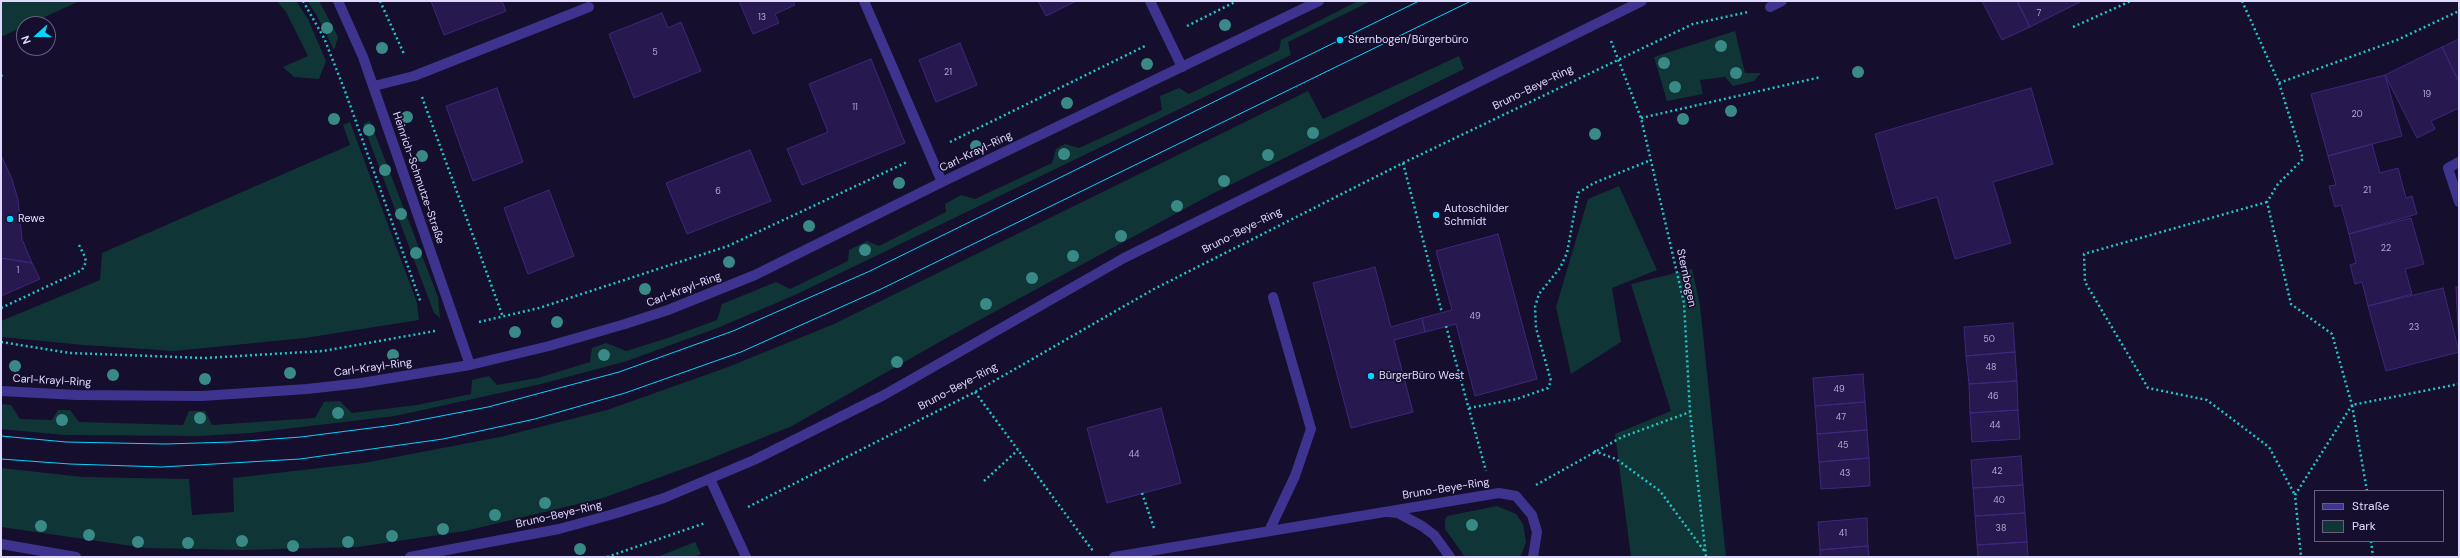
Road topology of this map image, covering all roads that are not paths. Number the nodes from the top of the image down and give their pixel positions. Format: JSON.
{"nodes":[{"id":1,"x":338,"y":1,"type":"edge"},
{"id":2,"x":864,"y":1,"type":"edge"},
{"id":3,"x":1150,"y":1,"type":"edge"},
{"id":4,"x":1319,"y":1,"type":"edge"},
{"id":5,"x":1642,"y":1,"type":"edge"},
{"id":6,"x":1782,"y":1,"type":"edge"},
{"id":7,"x":589,"y":7,"type":"dead end"},
{"id":8,"x":1770,"y":7,"type":"road end"},
{"id":9,"x":1182,"y":67,"type":"junction"},
{"id":10,"x":374,"y":86,"type":"junction"},
{"id":11,"x":2459,"y":162,"type":"edge"},
{"id":12,"x":942,"y":182,"type":"junction"},
{"id":13,"x":2459,"y":202,"type":"edge"},
{"id":14,"x":1272,"y":297,"type":"dead end"},
{"id":15,"x":470,"y":365,"type":"junction"},
{"id":16,"x":1,"y":390,"type":"edge"},
{"id":17,"x":710,"y":479,"type":"junction"},
{"id":18,"x":1384,"y":511,"type":"junction"},
{"id":19,"x":1269,"y":531,"type":"junction"},
{"id":20,"x":1,"y":544,"type":"edge"},
{"id":21,"x":76,"y":557,"type":"edge"},
{"id":22,"x":410,"y":557,"type":"edge"},
{"id":23,"x":746,"y":557,"type":"edge"},
{"id":24,"x":1114,"y":557,"type":"edge"},
{"id":25,"x":1450,"y":557,"type":"edge"},
{"id":26,"x":1533,"y":557,"type":"edge"}],
"edges":[{"from":1,"to":10,"type":"street","name":"Heinrich-Schmutze-Straße"},
{"from":2,"to":12,"type":"street"},
{"from":3,"to":9,"type":"street"},
{"from":4,"to":9,"type":"street","name":"Carl-Krayl-Ring"},
{"from":5,"to":17,"type":"street","name":"Bruno-Beye-Ring"},
{"from":6,"to":8,"type":"street"},
{"from":7,"to":10,"type":"street"},
{"from":9,"to":12,"type":"street","name":"Carl-Krayl-Ring"},
{"from":10,"to":15,"type":"street","name":"Heinrich-Schmutze-Straße"},
{"from":11,"to":13,"type":"street"},
{"from":12,"to":15,"type":"street","name":"Carl-Krayl-Ring"},
{"from":14,"to":19,"type":"street"},
{"from":15,"to":16,"type":"street","name":"Carl-Krayl-Ring"},
{"from":17,"to":22,"type":"street","name":"Bruno-Beye-Ring"},
{"from":17,"to":23,"type":"street"},
{"from":18,"to":19,"type":"street","name":"Bruno-Beye-Ring"},
{"from":18,"to":25,"type":"street","name":"Bruno-Beye-Ring"},
{"from":18,"to":26,"type":"street","name":"Bruno-Beye-Ring"},
{"from":19,"to":24,"type":"street","name":"Bruno-Beye-Ring"},
{"from":20,"to":21,"type":"street"}]}
